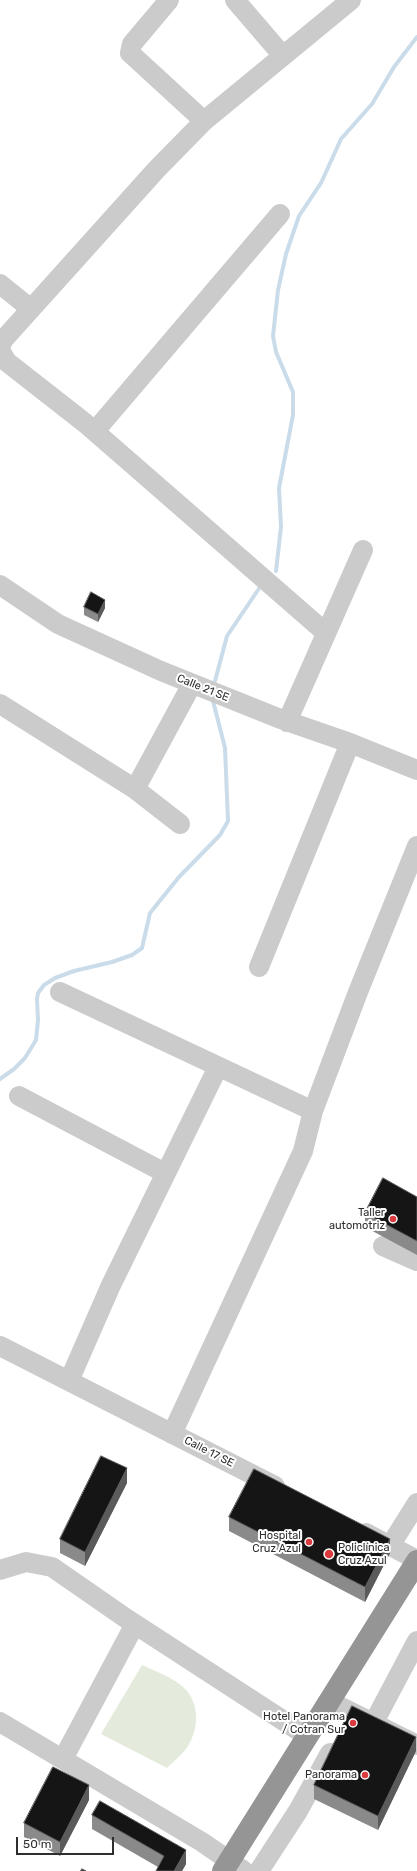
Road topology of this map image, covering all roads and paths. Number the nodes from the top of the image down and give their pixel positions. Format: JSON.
{"nodes":[{"id":1,"x":169,"y":0,"type":"edge"},
{"id":2,"x":235,"y":0,"type":"edge"},
{"id":3,"x":351,"y":0,"type":"edge"},
{"id":4,"x":283,"y":56,"type":"junction"},
{"id":5,"x":204,"y":121,"type":"junction"},
{"id":6,"x":280,"y":214,"type":"dead end"},
{"id":7,"x":0,"y":284,"type":"edge"},
{"id":8,"x":31,"y":309,"type":"junction"},
{"id":9,"x":0,"y":349,"type":"edge"},
{"id":10,"x":95,"y":431,"type":"junction"},
{"id":11,"x":363,"y":550,"type":"dead end"},
{"id":12,"x":0,"y":585,"type":"edge"},
{"id":13,"x":326,"y":633,"type":"junction"},
{"id":14,"x":192,"y":684,"type":"junction"},
{"id":15,"x":0,"y":704,"type":"edge"},
{"id":16,"x":287,"y":722,"type":"junction"},
{"id":17,"x":350,"y":743,"type":"junction"},
{"id":18,"x":415,"y":764,"type":"edge"},
{"id":19,"x":136,"y":789,"type":"junction"},
{"id":20,"x":180,"y":824,"type":"dead end"},
{"id":21,"x":417,"y":846,"type":"edge"},
{"id":22,"x":259,"y":967,"type":"dead end"},
{"id":23,"x":60,"y":992,"type":"dead end"},
{"id":24,"x":218,"y":1067,"type":"junction"},
{"id":25,"x":18,"y":1096,"type":"dead end"},
{"id":26,"x":313,"y":1111,"type":"junction"},
{"id":27,"x":165,"y":1172,"type":"junction"},
{"id":28,"x":383,"y":1246,"type":"dead end"},
{"id":29,"x":417,"y":1261,"type":"edge"},
{"id":30,"x":0,"y":1346,"type":"edge"},
{"id":31,"x":69,"y":1381,"type":"junction"},
{"id":32,"x":172,"y":1434,"type":"junction"},
{"id":33,"x":294,"y":1496,"type":"edge"},
{"id":34,"x":417,"y":1503,"type":"edge"},
{"id":35,"x":349,"y":1525,"type":"edge"},
{"id":36,"x":390,"y":1546,"type":"junction"},
{"id":37,"x":417,"y":1561,"type":"edge"},
{"id":38,"x":0,"y":1570,"type":"edge"},
{"id":39,"x":135,"y":1624,"type":"junction"},
{"id":40,"x":417,"y":1641,"type":"edge"},
{"id":41,"x":329,"y":1701,"type":"junction"},
{"id":42,"x":0,"y":1722,"type":"edge"},
{"id":43,"x":374,"y":1724,"type":"junction"},
{"id":44,"x":344,"y":1726,"type":"junction"},
{"id":45,"x":307,"y":1736,"type":"junction"},
{"id":46,"x":417,"y":1745,"type":"edge"},
{"id":47,"x":63,"y":1759,"type":"junction"},
{"id":48,"x":260,"y":1812,"type":"junction"},
{"id":49,"x":287,"y":1827,"type":"junction"},
{"id":50,"x":232,"y":1868,"type":"edge"},
{"id":51,"x":259,"y":1871,"type":"edge"}],
"edges":[{"from":1,"to":5,"type":"street"},
{"from":2,"to":4,"type":"street"},
{"from":3,"to":4,"type":"street"},
{"from":4,"to":5,"type":"street"},
{"from":5,"to":8,"type":"street"},
{"from":6,"to":10,"type":"street"},
{"from":7,"to":8,"type":"street"},
{"from":8,"to":9,"type":"street"},
{"from":9,"to":10,"type":"street"},
{"from":10,"to":13,"type":"street"},
{"from":11,"to":13,"type":"street"},
{"from":12,"to":14,"type":"street","name":"Calle 21 SE"},
{"from":13,"to":16,"type":"street"},
{"from":14,"to":16,"type":"street","name":"Calle 21 SE"},
{"from":14,"to":19,"type":"street"},
{"from":15,"to":19,"type":"street"},
{"from":16,"to":17,"type":"street","name":"Calle 21 SE"},
{"from":17,"to":18,"type":"street","name":"Calle 21 SE"},
{"from":17,"to":22,"type":"street"},
{"from":19,"to":20,"type":"street"},
{"from":21,"to":26,"type":"street"},
{"from":23,"to":24,"type":"street"},
{"from":24,"to":26,"type":"street"},
{"from":24,"to":27,"type":"street"},
{"from":25,"to":27,"type":"street"},
{"from":26,"to":32,"type":"street"},
{"from":27,"to":31,"type":"street"},
{"from":28,"to":29,"type":"street"},
{"from":30,"to":31,"type":"street","name":"Calle 17 SE"},
{"from":31,"to":32,"type":"street","name":"Calle 17 SE"},
{"from":32,"to":33,"type":"street","name":"Calle 17 SE"},
{"from":34,"to":36,"type":"street"},
{"from":35,"to":36,"type":"street"},
{"from":36,"to":37,"type":"street"},
{"from":37,"to":41,"type":"highway"},
{"from":38,"to":39,"type":"street"},
{"from":39,"to":45,"type":"street"},
{"from":39,"to":47,"type":"street"},
{"from":40,"to":43,"type":"street"},
{"from":41,"to":44,"type":"street"},
{"from":41,"to":45,"type":"highway"},
{"from":42,"to":47,"type":"street"},
{"from":43,"to":44,"type":"street"},
{"from":43,"to":46,"type":"street"},
{"from":44,"to":49,"type":"street"},
{"from":45,"to":48,"type":"highway"},
{"from":47,"to":50,"type":"street"},
{"from":48,"to":49,"type":"street"},
{"from":48,"to":50,"type":"highway"},
{"from":49,"to":51,"type":"street"}]}
